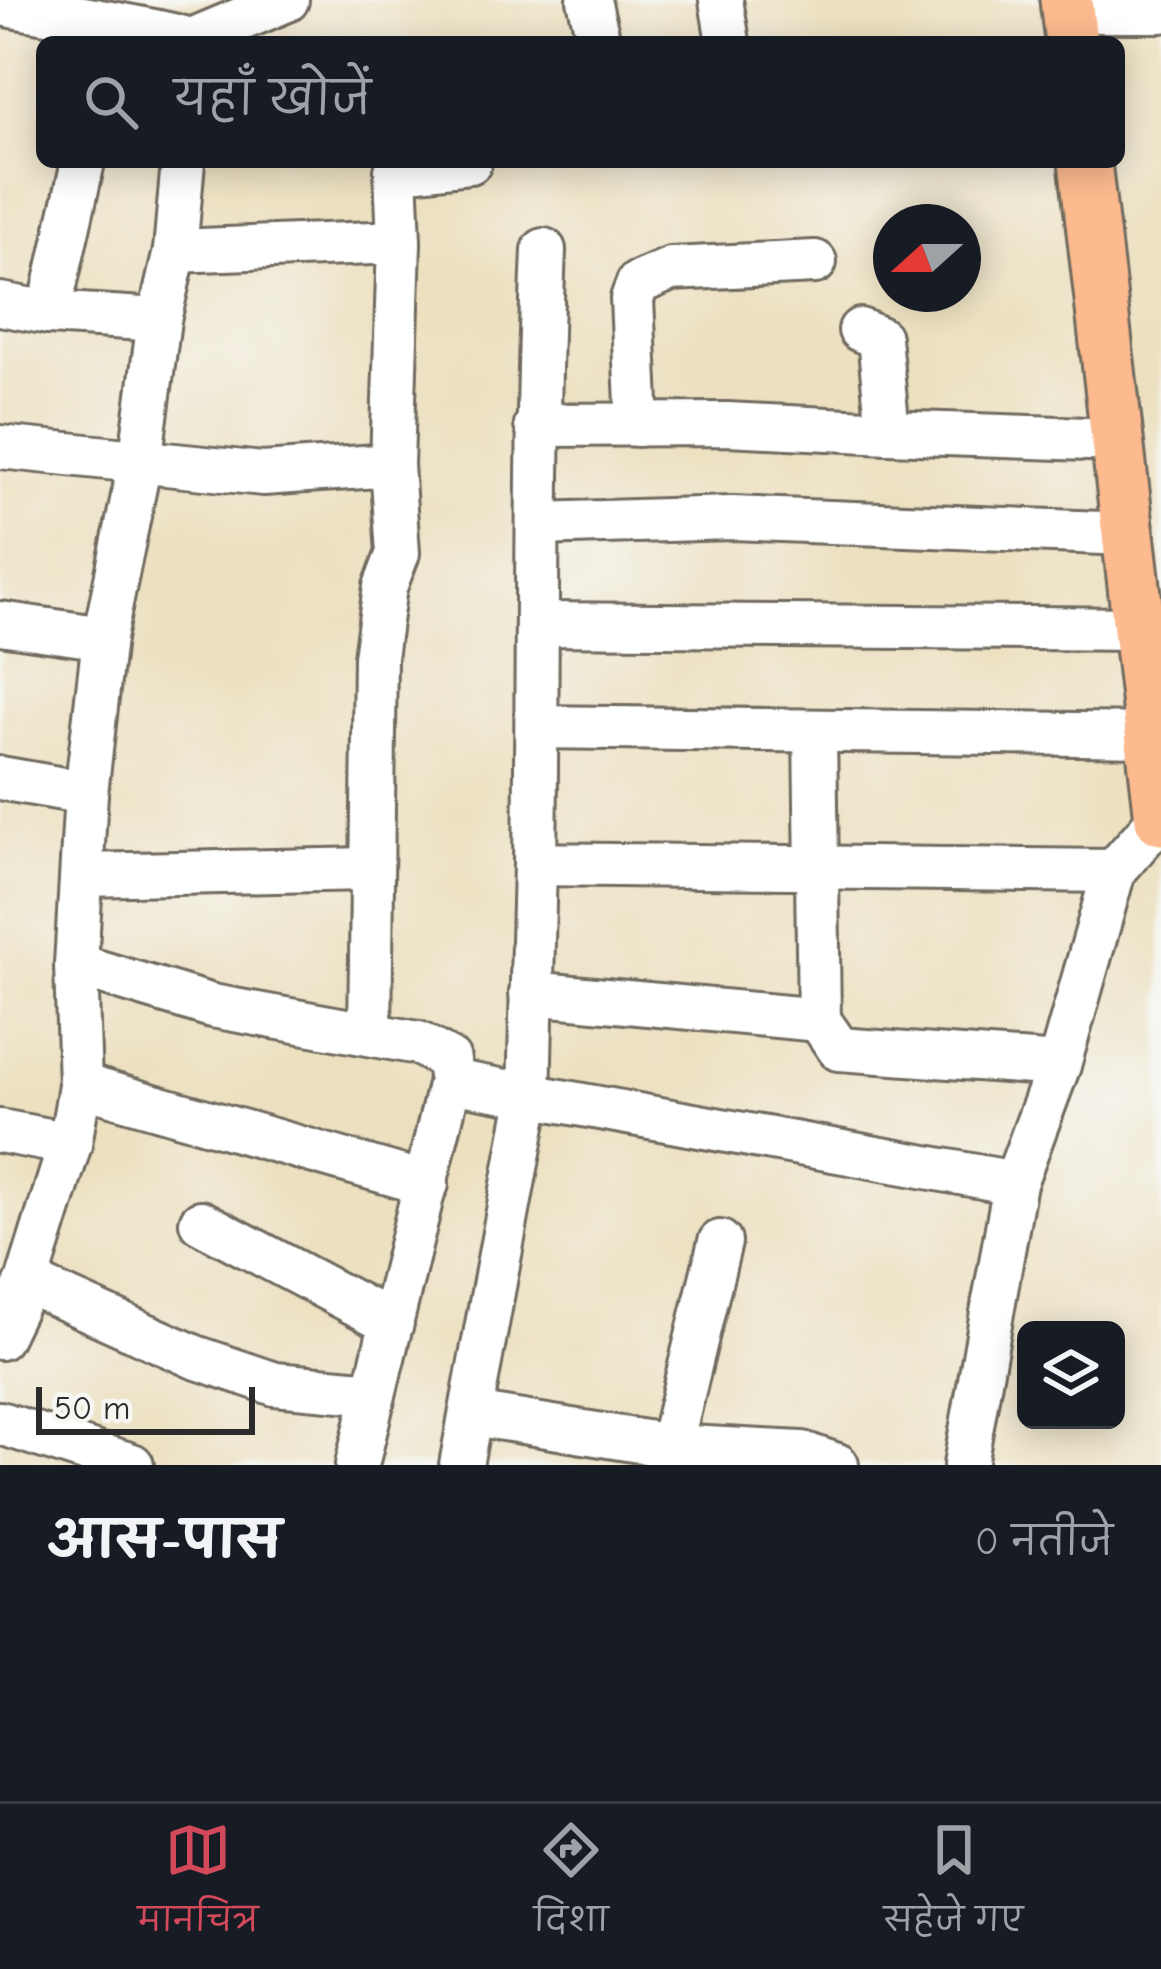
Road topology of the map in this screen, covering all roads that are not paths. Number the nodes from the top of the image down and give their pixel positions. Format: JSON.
{"nodes":[{"id":1,"x":287,"y":0,"type":"edge"},
{"id":2,"x":589,"y":0,"type":"edge"},
{"id":3,"x":721,"y":0,"type":"edge"},
{"id":4,"x":0,"y":4,"type":"edge"},
{"id":5,"x":1161,"y":10,"type":"edge"},
{"id":6,"x":1068,"y":18,"type":"edge"},
{"id":7,"x":176,"y":28,"type":"edge"},
{"id":8,"x":111,"y":35,"type":"edge"},
{"id":9,"x":598,"y":36,"type":"edge"},
{"id":10,"x":727,"y":36,"type":"edge"},
{"id":11,"x":81,"y":168,"type":"edge"},
{"id":12,"x":182,"y":168,"type":"edge"},
{"id":13,"x":421,"y":168,"type":"edge"},
{"id":14,"x":1085,"y":168,"type":"edge"},
{"id":15,"x":399,"y":242,"type":"junction"},
{"id":16,"x":544,"y":250,"type":"dead end"},
{"id":17,"x":175,"y":251,"type":"junction"},
{"id":18,"x":815,"y":262,"type":"dead end"},
{"id":19,"x":0,"y":304,"type":"edge"},
{"id":20,"x":49,"y":313,"type":"junction"},
{"id":21,"x":159,"y":320,"type":"junction"},
{"id":22,"x":860,"y":330,"type":"dead end"},
{"id":23,"x":536,"y":425,"type":"junction"},
{"id":24,"x":638,"y":425,"type":"junction"},
{"id":25,"x":888,"y":432,"type":"junction"},
{"id":26,"x":1117,"y":440,"type":"junction"},
{"id":27,"x":0,"y":447,"type":"edge"},
{"id":28,"x":140,"y":462,"type":"junction"},
{"id":29,"x":392,"y":465,"type":"junction"},
{"id":30,"x":539,"y":524,"type":"junction"},
{"id":31,"x":1128,"y":534,"type":"junction"},
{"id":32,"x":0,"y":623,"type":"edge"},
{"id":33,"x":541,"y":624,"type":"junction"},
{"id":34,"x":1139,"y":629,"type":"junction"},
{"id":35,"x":104,"y":638,"type":"junction"},
{"id":36,"x":537,"y":727,"type":"junction"},
{"id":37,"x":815,"y":731,"type":"junction"},
{"id":38,"x":1151,"y":735,"type":"junction"},
{"id":39,"x":0,"y":778,"type":"edge"},
{"id":40,"x":86,"y":793,"type":"junction"},
{"id":41,"x":1160,"y":804,"type":"edge"},
{"id":42,"x":536,"y":864,"type":"junction"},
{"id":43,"x":814,"y":867,"type":"junction"},
{"id":44,"x":369,"y":869,"type":"junction"},
{"id":45,"x":1114,"y":871,"type":"junction"},
{"id":46,"x":84,"y":875,"type":"junction"},
{"id":47,"x":76,"y":965,"type":"junction"},
{"id":48,"x":531,"y":993,"type":"junction"},
{"id":49,"x":819,"y":1020,"type":"junction"},
{"id":50,"x":370,"y":1034,"type":"junction"},
{"id":51,"x":1059,"y":1065,"type":"junction"},
{"id":52,"x":450,"y":1081,"type":"junction"},
{"id":53,"x":80,"y":1085,"type":"junction"},
{"id":54,"x":529,"y":1098,"type":"junction"},
{"id":55,"x":0,"y":1131,"type":"edge"},
{"id":56,"x":70,"y":1144,"type":"junction"},
{"id":57,"x":1015,"y":1183,"type":"junction"},
{"id":58,"x":427,"y":1184,"type":"junction"},
{"id":59,"x":201,"y":1222,"type":"dead end"},
{"id":60,"x":720,"y":1242,"type":"dead end"},
{"id":61,"x":27,"y":1282,"type":"junction"},
{"id":62,"x":392,"y":1323,"type":"junction"},
{"id":63,"x":0,"y":1338,"type":"edge"},
{"id":64,"x":374,"y":1393,"type":"junction"},
{"id":65,"x":473,"y":1414,"type":"junction"},
{"id":66,"x":0,"y":1423,"type":"edge"},
{"id":67,"x":668,"y":1455,"type":"edge"},
{"id":68,"x":813,"y":1461,"type":"edge"},
{"id":69,"x":132,"y":1465,"type":"edge"},
{"id":70,"x":356,"y":1465,"type":"edge"},
{"id":71,"x":461,"y":1465,"type":"edge"},
{"id":72,"x":965,"y":1465,"type":"edge"}],
"edges":[{"from":1,"to":7,"type":"street"},
{"from":2,"to":9,"type":"street"},
{"from":3,"to":10,"type":"street"},
{"from":4,"to":8,"type":"street"},
{"from":5,"to":6,"type":"street"},
{"from":7,"to":8,"type":"street"},
{"from":11,"to":20,"type":"street"},
{"from":12,"to":17,"type":"street"},
{"from":13,"to":15,"type":"street"},
{"from":14,"to":26,"type":"main road"},
{"from":15,"to":17,"type":"street"},
{"from":15,"to":29,"type":"street"},
{"from":16,"to":23,"type":"street"},
{"from":17,"to":21,"type":"street"},
{"from":18,"to":24,"type":"street"},
{"from":19,"to":20,"type":"street"},
{"from":20,"to":21,"type":"street"},
{"from":21,"to":28,"type":"street"},
{"from":22,"to":25,"type":"street"},
{"from":23,"to":24,"type":"street"},
{"from":23,"to":30,"type":"street"},
{"from":24,"to":25,"type":"street"},
{"from":25,"to":26,"type":"street"},
{"from":26,"to":31,"type":"main road"},
{"from":27,"to":28,"type":"street"},
{"from":28,"to":29,"type":"street"},
{"from":28,"to":35,"type":"street"},
{"from":29,"to":44,"type":"street"},
{"from":30,"to":31,"type":"street"},
{"from":30,"to":33,"type":"street"},
{"from":31,"to":34,"type":"main road"},
{"from":32,"to":35,"type":"street"},
{"from":33,"to":34,"type":"street"},
{"from":33,"to":36,"type":"street"},
{"from":34,"to":38,"type":"main road"},
{"from":35,"to":40,"type":"street"},
{"from":36,"to":37,"type":"street"},
{"from":36,"to":42,"type":"street"},
{"from":37,"to":38,"type":"street"},
{"from":37,"to":43,"type":"street"},
{"from":38,"to":41,"type":"main road"},
{"from":39,"to":40,"type":"street"},
{"from":40,"to":46,"type":"street"},
{"from":41,"to":45,"type":"street"},
{"from":42,"to":43,"type":"street"},
{"from":42,"to":48,"type":"street"},
{"from":43,"to":45,"type":"street"},
{"from":43,"to":49,"type":"street"},
{"from":44,"to":46,"type":"street"},
{"from":44,"to":50,"type":"street"},
{"from":45,"to":51,"type":"street"},
{"from":46,"to":47,"type":"street"},
{"from":47,"to":50,"type":"street"},
{"from":47,"to":53,"type":"street"},
{"from":48,"to":49,"type":"street"},
{"from":48,"to":54,"type":"street"},
{"from":49,"to":51,"type":"street"},
{"from":50,"to":52,"type":"street"},
{"from":51,"to":57,"type":"street"},
{"from":52,"to":54,"type":"street"},
{"from":52,"to":58,"type":"street"},
{"from":53,"to":56,"type":"street"},
{"from":53,"to":58,"type":"street"},
{"from":54,"to":57,"type":"street"},
{"from":54,"to":65,"type":"street"},
{"from":55,"to":56,"type":"street"},
{"from":56,"to":61,"type":"street"},
{"from":57,"to":72,"type":"street"},
{"from":58,"to":62,"type":"street"},
{"from":59,"to":62,"type":"street"},
{"from":60,"to":67,"type":"street"},
{"from":61,"to":63,"type":"street"},
{"from":61,"to":64,"type":"street"},
{"from":62,"to":64,"type":"street"},
{"from":64,"to":70,"type":"street"},
{"from":65,"to":67,"type":"street"},
{"from":65,"to":71,"type":"street"},
{"from":66,"to":69,"type":"street"},
{"from":67,"to":68,"type":"street"}]}
